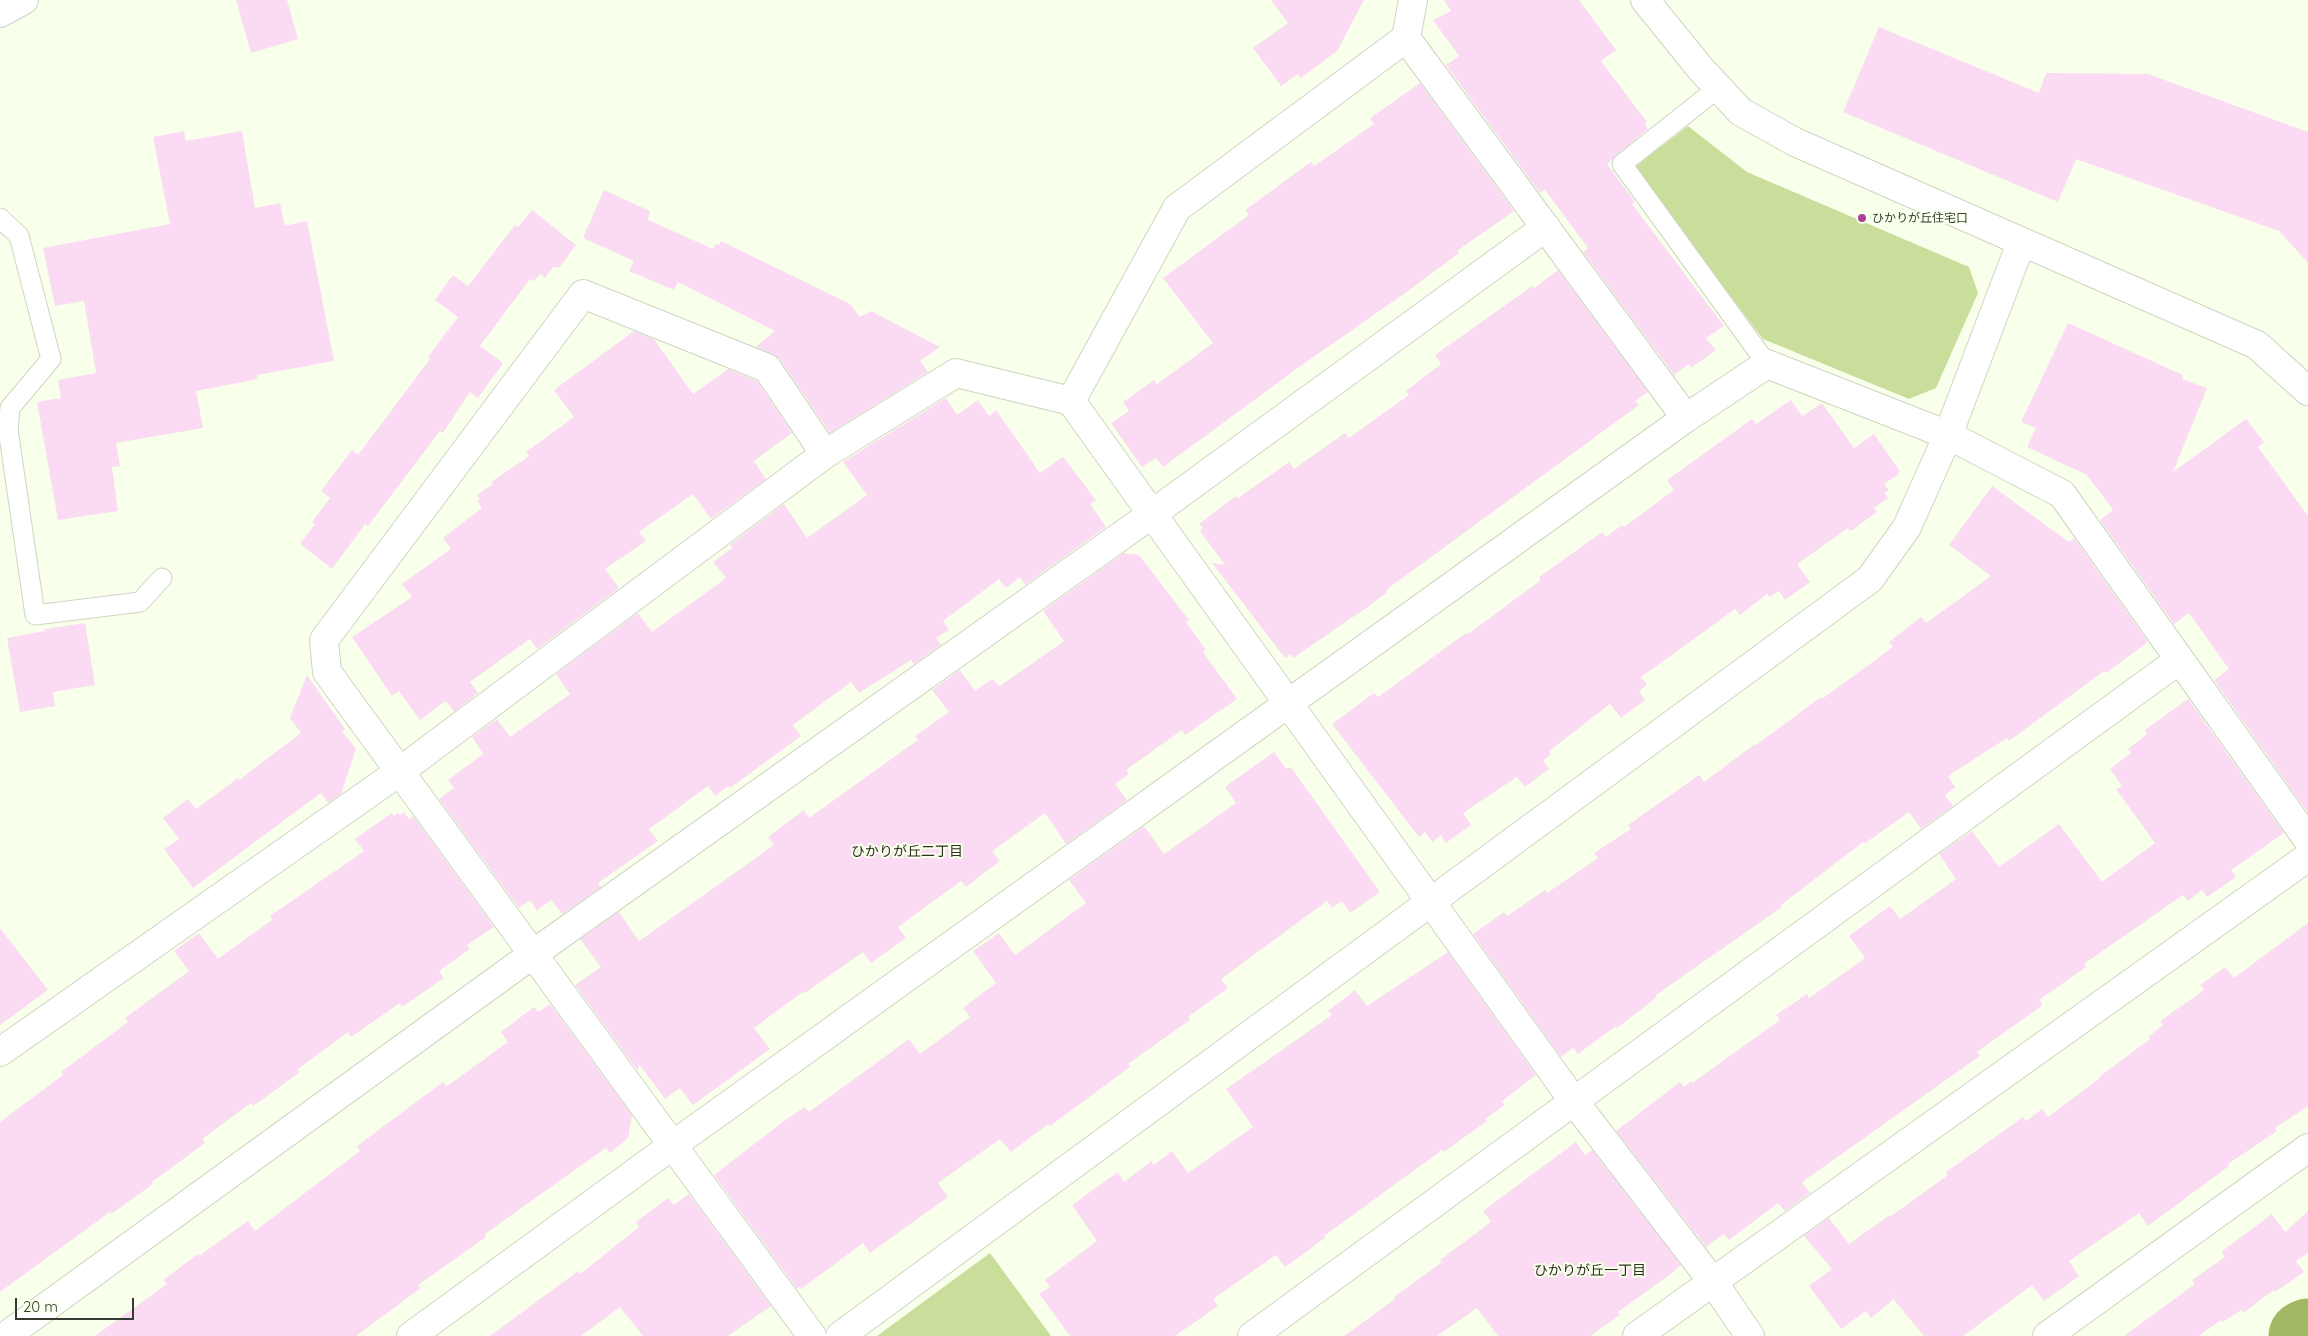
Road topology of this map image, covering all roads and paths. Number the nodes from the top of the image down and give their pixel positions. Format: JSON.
{"nodes":[{"id":1,"x":24,"y":0,"type":"edge"},
{"id":2,"x":1413,"y":0,"type":"edge"},
{"id":3,"x":1645,"y":0,"type":"edge"},
{"id":4,"x":0,"y":13,"type":"edge"},
{"id":5,"x":1406,"y":38,"type":"junction"},
{"id":6,"x":1718,"y":88,"type":"junction"},
{"id":7,"x":0,"y":218,"type":"edge"},
{"id":8,"x":1546,"y":227,"type":"junction"},
{"id":9,"x":2021,"y":243,"type":"junction"},
{"id":10,"x":1767,"y":364,"type":"junction"},
{"id":11,"x":2308,"y":390,"type":"edge"},
{"id":12,"x":1071,"y":401,"type":"junction"},
{"id":13,"x":1686,"y":418,"type":"junction"},
{"id":14,"x":1948,"y":435,"type":"junction"},
{"id":15,"x":825,"y":454,"type":"junction"},
{"id":16,"x":1152,"y":514,"type":"junction"},
{"id":17,"x":162,"y":578,"type":"dead end"},
{"id":18,"x":2179,"y":660,"type":"junction"},
{"id":19,"x":1289,"y":704,"type":"junction"},
{"id":20,"x":399,"y":772,"type":"junction"},
{"id":21,"x":2308,"y":840,"type":"edge"},
{"id":22,"x":2308,"y":857,"type":"edge"},
{"id":23,"x":1431,"y":902,"type":"junction"},
{"id":24,"x":533,"y":954,"type":"junction"},
{"id":25,"x":0,"y":1052,"type":"edge"},
{"id":26,"x":1573,"y":1100,"type":"junction"},
{"id":27,"x":673,"y":1145,"type":"junction"},
{"id":28,"x":2308,"y":1148,"type":"edge"},
{"id":29,"x":1713,"y":1282,"type":"junction"},
{"id":30,"x":6,"y":1336,"type":"edge"},
{"id":31,"x":411,"y":1336,"type":"edge"},
{"id":32,"x":812,"y":1336,"type":"edge"},
{"id":33,"x":840,"y":1336,"type":"edge"},
{"id":34,"x":1252,"y":1336,"type":"edge"},
{"id":35,"x":1637,"y":1336,"type":"edge"},
{"id":36,"x":1750,"y":1336,"type":"edge"},
{"id":37,"x":2047,"y":1336,"type":"edge"}],
"edges":[{"from":1,"to":4,"type":"street"},
{"from":2,"to":5,"type":"street"},
{"from":3,"to":6,"type":"street"},
{"from":5,"to":8,"type":"street"},
{"from":5,"to":12,"type":"street"},
{"from":6,"to":9,"type":"street"},
{"from":6,"to":10,"type":"lane"},
{"from":7,"to":17,"type":"lane"},
{"from":8,"to":13,"type":"street"},
{"from":8,"to":16,"type":"street"},
{"from":9,"to":11,"type":"street"},
{"from":9,"to":14,"type":"street"},
{"from":10,"to":13,"type":"street"},
{"from":10,"to":14,"type":"street"},
{"from":12,"to":15,"type":"street"},
{"from":12,"to":16,"type":"street"},
{"from":13,"to":19,"type":"street"},
{"from":14,"to":18,"type":"street"},
{"from":14,"to":23,"type":"street"},
{"from":15,"to":20,"type":"street"},
{"from":15,"to":20,"type":"street"},
{"from":16,"to":19,"type":"street"},
{"from":16,"to":24,"type":"street"},
{"from":18,"to":21,"type":"street"},
{"from":18,"to":26,"type":"street"},
{"from":19,"to":23,"type":"street"},
{"from":19,"to":27,"type":"street"},
{"from":20,"to":24,"type":"street"},
{"from":20,"to":25,"type":"street"},
{"from":22,"to":29,"type":"street"},
{"from":23,"to":26,"type":"street"},
{"from":23,"to":33,"type":"street"},
{"from":24,"to":27,"type":"street"},
{"from":24,"to":30,"type":"street"},
{"from":26,"to":29,"type":"street"},
{"from":26,"to":34,"type":"street"},
{"from":27,"to":31,"type":"street"},
{"from":27,"to":32,"type":"street"},
{"from":28,"to":37,"type":"street"},
{"from":29,"to":35,"type":"street"},
{"from":29,"to":36,"type":"street"}]}
